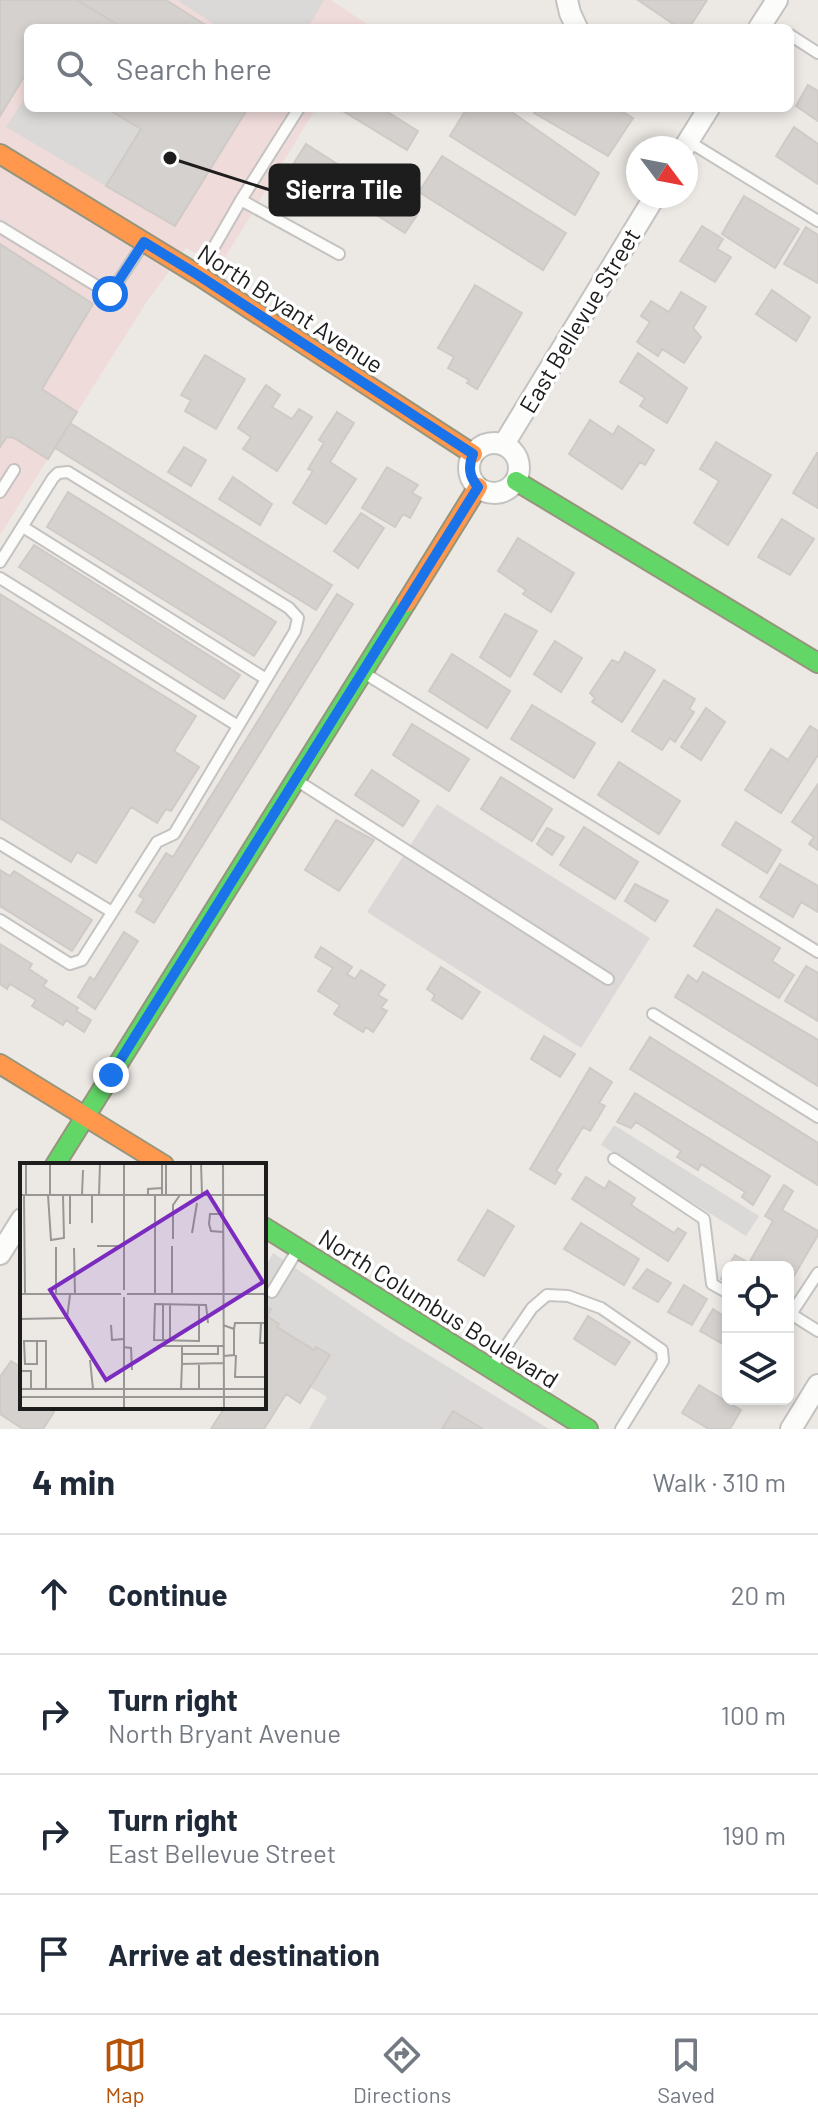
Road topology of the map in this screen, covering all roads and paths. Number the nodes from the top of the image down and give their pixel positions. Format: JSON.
{"nodes":[{"id":1,"x":567,"y":0,"type":"edge"},
{"id":2,"x":777,"y":0,"type":"edge"},
{"id":3,"x":575,"y":24,"type":"edge"},
{"id":4,"x":767,"y":24,"type":"edge"},
{"id":5,"x":794,"y":38,"type":"edge"},
{"id":6,"x":818,"y":53,"type":"edge"},
{"id":7,"x":296,"y":112,"type":"edge"},
{"id":8,"x":703,"y":112,"type":"edge"},
{"id":9,"x":690,"y":136,"type":"edge"},
{"id":10,"x":698,"y":151,"type":"edge"},
{"id":11,"x":0,"y":154,"type":"edge"},
{"id":12,"x":241,"y":200,"type":"junction"},
{"id":13,"x":648,"y":208,"type":"edge"},
{"id":14,"x":818,"y":221,"type":"edge"},
{"id":15,"x":0,"y":227,"type":"edge"},
{"id":16,"x":144,"y":242,"type":"junction"},
{"id":17,"x":339,"y":254,"type":"dead end"},
{"id":18,"x":198,"y":275,"type":"junction"},
{"id":19,"x":504,"y":444,"type":"junction"},
{"id":20,"x":473,"y":454,"type":"junction"},
{"id":21,"x":14,"y":470,"type":"dead end"},
{"id":22,"x":516,"y":481,"type":"junction"},
{"id":23,"x":478,"y":487,"type":"junction"},
{"id":24,"x":0,"y":492,"type":"edge"},
{"id":25,"x":23,"y":527,"type":"junction"},
{"id":26,"x":0,"y":562,"type":"edge"},
{"id":27,"x":0,"y":578,"type":"edge"},
{"id":28,"x":813,"y":656,"type":"edge"},
{"id":29,"x":364,"y":673,"type":"junction"},
{"id":30,"x":266,"y":679,"type":"junction"},
{"id":31,"x":238,"y":726,"type":"junction"},
{"id":32,"x":295,"y":779,"type":"junction"},
{"id":33,"x":0,"y":844,"type":"edge"},
{"id":34,"x":112,"y":912,"type":"junction"},
{"id":35,"x":0,"y":920,"type":"edge"},
{"id":36,"x":818,"y":952,"type":"edge"},
{"id":37,"x":608,"y":979,"type":"dead end"},
{"id":38,"x":653,"y":1014,"type":"dead end"},
{"id":39,"x":0,"y":1064,"type":"edge"},
{"id":40,"x":85,"y":1116,"type":"junction"},
{"id":41,"x":818,"y":1117,"type":"edge"},
{"id":42,"x":614,"y":1159,"type":"dead end"},
{"id":43,"x":56,"y":1163,"type":"edge"},
{"id":44,"x":161,"y":1163,"type":"edge"},
{"id":45,"x":20,"y":1222,"type":"edge"},
{"id":46,"x":266,"y":1228,"type":"edge"},
{"id":47,"x":298,"y":1248,"type":"junction"},
{"id":48,"x":0,"y":1254,"type":"edge"},
{"id":49,"x":818,"y":1273,"type":"edge"},
{"id":50,"x":722,"y":1290,"type":"edge"},
{"id":51,"x":272,"y":1292,"type":"dead end"},
{"id":52,"x":794,"y":1307,"type":"edge"},
{"id":53,"x":794,"y":1317,"type":"edge"},
{"id":54,"x":818,"y":1331,"type":"edge"},
{"id":55,"x":491,"y":1368,"type":"junction"},
{"id":56,"x":818,"y":1385,"type":"edge"},
{"id":57,"x":588,"y":1429,"type":"edge"},
{"id":58,"x":621,"y":1429,"type":"edge"},
{"id":59,"x":791,"y":1429,"type":"edge"}],
"edges":[{"from":1,"to":3,"type":"street"},
{"from":2,"to":4,"type":"street"},
{"from":5,"to":6,"type":"lane"},
{"from":7,"to":12,"type":"lane"},
{"from":8,"to":9,"type":"street"},
{"from":10,"to":14,"type":"lane"},
{"from":11,"to":16,"type":"street","name":"North Bryant Avenue"},
{"from":12,"to":17,"type":"lane"},
{"from":12,"to":18,"type":"lane"},
{"from":13,"to":19,"type":"street","name":"East Bellevue Street"},
{"from":15,"to":16,"type":"lane"},
{"from":16,"to":18,"type":"street","name":"North Bryant Avenue"},
{"from":18,"to":20,"type":"street","name":"North Bryant Avenue"},
{"from":19,"to":20,"type":"street"},
{"from":19,"to":22,"type":"street"},
{"from":20,"to":23,"type":"street"},
{"from":21,"to":24,"type":"lane"},
{"from":22,"to":23,"type":"street"},
{"from":22,"to":28,"type":"street"},
{"from":23,"to":29,"type":"street"},
{"from":25,"to":26,"type":"lane"},
{"from":25,"to":30,"type":"lane"},
{"from":25,"to":30,"type":"lane"},
{"from":27,"to":31,"type":"lane"},
{"from":29,"to":32,"type":"street"},
{"from":29,"to":36,"type":"lane"},
{"from":30,"to":31,"type":"lane"},
{"from":31,"to":34,"type":"lane"},
{"from":32,"to":37,"type":"lane"},
{"from":32,"to":40,"type":"street"},
{"from":33,"to":34,"type":"lane"},
{"from":34,"to":35,"type":"lane"},
{"from":38,"to":41,"type":"lane"},
{"from":39,"to":40,"type":"street"},
{"from":40,"to":43,"type":"street"},
{"from":40,"to":44,"type":"street"},
{"from":42,"to":50,"type":"lane"},
{"from":45,"to":48,"type":"street"},
{"from":46,"to":47,"type":"street","name":"North Columbus Boulevard"},
{"from":47,"to":51,"type":"lane"},
{"from":47,"to":55,"type":"street","name":"North Columbus Boulevard"},
{"from":49,"to":52,"type":"lane"},
{"from":53,"to":54,"type":"lane"},
{"from":55,"to":57,"type":"street","name":"North Columbus Boulevard"},
{"from":55,"to":58,"type":"lane"},
{"from":56,"to":59,"type":"street"}]}
